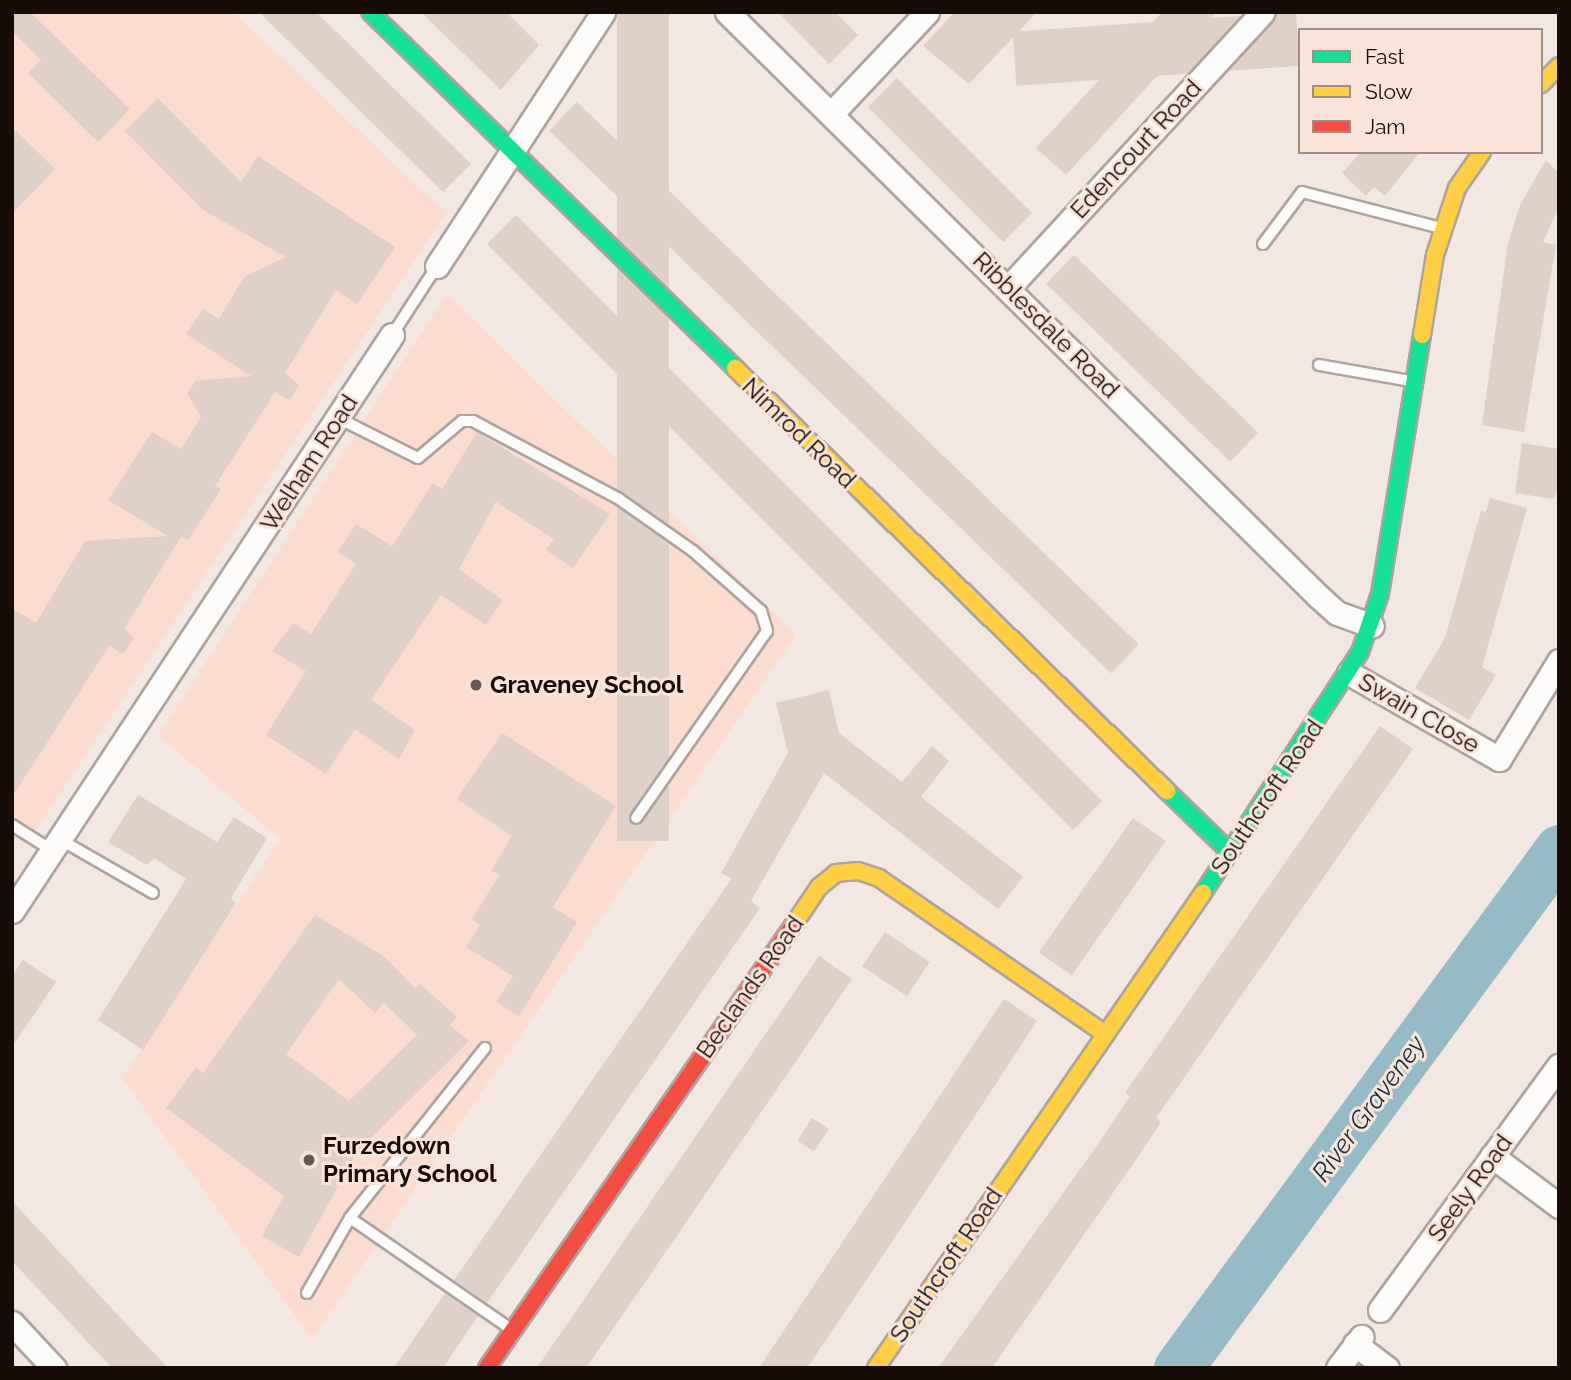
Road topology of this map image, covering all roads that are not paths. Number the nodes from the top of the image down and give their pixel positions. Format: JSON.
{"nodes":[{"id":1,"x":370,"y":12,"type":"edge"},
{"id":2,"x":603,"y":12,"type":"edge"},
{"id":3,"x":727,"y":12,"type":"edge"},
{"id":4,"x":927,"y":12,"type":"edge"},
{"id":5,"x":1263,"y":12,"type":"edge"},
{"id":6,"x":1559,"y":66,"type":"edge"},
{"id":7,"x":1543,"y":83,"type":"edge"},
{"id":8,"x":831,"y":114,"type":"junction"},
{"id":9,"x":512,"y":152,"type":"junction"},
{"id":10,"x":1481,"y":154,"type":"edge"},
{"id":11,"x":1441,"y":229,"type":"junction"},
{"id":12,"x":1263,"y":244,"type":"dead end"},
{"id":13,"x":437,"y":266,"type":"joint"},
{"id":14,"x":1009,"y":287,"type":"junction"},
{"id":15,"x":392,"y":335,"type":"joint"},
{"id":16,"x":1319,"y":365,"type":"dead end"},
{"id":17,"x":1413,"y":382,"type":"junction"},
{"id":18,"x":338,"y":418,"type":"junction"},
{"id":19,"x":1372,"y":626,"type":"junction"},
{"id":20,"x":1559,"y":660,"type":"edge"},
{"id":21,"x":1349,"y":673,"type":"junction"},
{"id":22,"x":636,"y":818,"type":"dead end"},
{"id":23,"x":12,"y":825,"type":"edge"},
{"id":24,"x":57,"y":845,"type":"junction"},
{"id":25,"x":1230,"y":852,"type":"junction"},
{"id":26,"x":153,"y":893,"type":"dead end"},
{"id":27,"x":12,"y":911,"type":"edge"},
{"id":28,"x":1105,"y":1034,"type":"junction"},
{"id":29,"x":485,"y":1048,"type":"dead end"},
{"id":30,"x":1559,"y":1065,"type":"edge"},
{"id":31,"x":1492,"y":1156,"type":"junction"},
{"id":32,"x":1559,"y":1206,"type":"edge"},
{"id":33,"x":350,"y":1218,"type":"junction"},
{"id":34,"x":307,"y":1293,"type":"dead end"},
{"id":35,"x":1380,"y":1310,"type":"dead end"},
{"id":36,"x":12,"y":1323,"type":"edge"},
{"id":37,"x":513,"y":1330,"type":"junction"},
{"id":38,"x":54,"y":1368,"type":"edge"},
{"id":39,"x":488,"y":1368,"type":"edge"},
{"id":40,"x":876,"y":1368,"type":"edge"},
{"id":41,"x":1338,"y":1368,"type":"edge"},
{"id":42,"x":1387,"y":1368,"type":"edge"}],
"edges":[{"from":1,"to":9,"type":"street","name":"Nimrod Road"},
{"from":2,"to":9,"type":"street","name":"Welham Road"},
{"from":3,"to":8,"type":"street","name":"Ribblesdale Road"},
{"from":4,"to":8,"type":"street"},
{"from":5,"to":14,"type":"street","name":"Edencourt Road"},
{"from":6,"to":7,"type":"street"},
{"from":8,"to":14,"type":"street","name":"Ribblesdale Road"},
{"from":9,"to":13,"type":"street","name":"Welham Road"},
{"from":9,"to":25,"type":"street","name":"Nimrod Road"},
{"from":10,"to":11,"type":"street","name":"Southcroft Road"},
{"from":11,"to":12,"type":"lane"},
{"from":11,"to":17,"type":"street","name":"Southcroft Road"},
{"from":13,"to":15,"type":"lane","name":"Welham Road"},
{"from":14,"to":19,"type":"street","name":"Ribblesdale Road"},
{"from":15,"to":18,"type":"street","name":"Welham Road"},
{"from":16,"to":17,"type":"lane"},
{"from":17,"to":19,"type":"street","name":"Southcroft Road"},
{"from":18,"to":22,"type":"lane"},
{"from":18,"to":24,"type":"street","name":"Welham Road"},
{"from":19,"to":21,"type":"street","name":"Southcroft Road"},
{"from":20,"to":21,"type":"street","name":"Swain Close"},
{"from":21,"to":25,"type":"street","name":"Southcroft Road"},
{"from":23,"to":24,"type":"lane"},
{"from":24,"to":26,"type":"lane"},
{"from":24,"to":27,"type":"street","name":"Welham Road"},
{"from":25,"to":28,"type":"street","name":"Southcroft Road"},
{"from":28,"to":37,"type":"street","name":"Beclands Road"},
{"from":28,"to":40,"type":"street","name":"Southcroft Road"},
{"from":29,"to":33,"type":"lane"},
{"from":30,"to":31,"type":"street","name":"Seely Road"},
{"from":31,"to":32,"type":"street"},
{"from":31,"to":35,"type":"street","name":"Seely Road"},
{"from":33,"to":34,"type":"lane"},
{"from":33,"to":37,"type":"lane"},
{"from":36,"to":38,"type":"street"},
{"from":37,"to":39,"type":"street","name":"Beclands Road"},
{"from":41,"to":42,"type":"street"}]}
